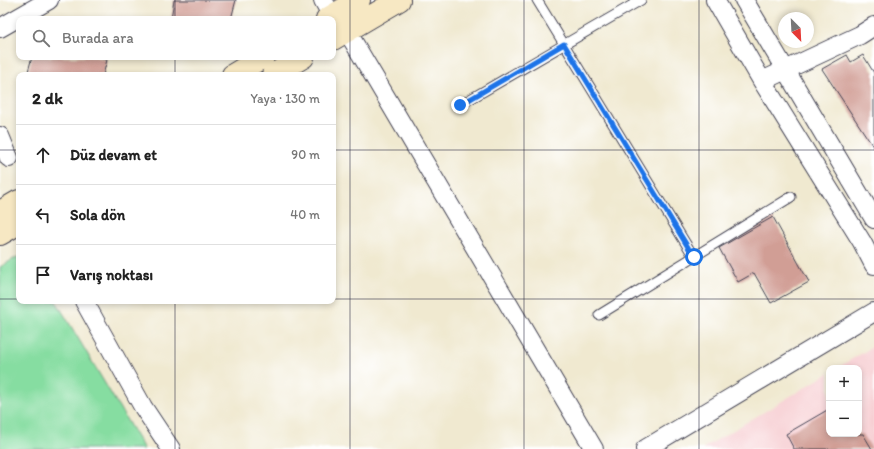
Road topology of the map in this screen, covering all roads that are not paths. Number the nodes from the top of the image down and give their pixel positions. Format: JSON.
{"nodes":[{"id":1,"x":359,"y":0,"type":"edge"},
{"id":2,"x":398,"y":0,"type":"edge"},
{"id":3,"x":536,"y":0,"type":"edge"},
{"id":4,"x":641,"y":0,"type":"edge"},
{"id":5,"x":715,"y":0,"type":"edge"},
{"id":6,"x":744,"y":0,"type":"edge"},
{"id":7,"x":42,"y":2,"type":"edge"},
{"id":8,"x":19,"y":16,"type":"edge"},
{"id":9,"x":16,"y":18,"type":"edge"},
{"id":10,"x":336,"y":18,"type":"edge"},
{"id":11,"x":336,"y":20,"type":"edge"},
{"id":12,"x":874,"y":26,"type":"edge"},
{"id":13,"x":0,"y":28,"type":"edge"},
{"id":14,"x":336,"y":28,"type":"edge"},
{"id":15,"x":564,"y":44,"type":"junction"},
{"id":16,"x":258,"y":60,"type":"edge"},
{"id":17,"x":298,"y":60,"type":"edge"},
{"id":18,"x":787,"y":70,"type":"junction"},
{"id":19,"x":238,"y":72,"type":"edge"},
{"id":20,"x":278,"y":72,"type":"edge"},
{"id":21,"x":762,"y":81,"type":"junction"},
{"id":22,"x":460,"y":105,"type":"dead end"},
{"id":23,"x":0,"y":136,"type":"edge"},
{"id":24,"x":0,"y":148,"type":"edge"},
{"id":25,"x":791,"y":197,"type":"dead end"},
{"id":26,"x":16,"y":203,"type":"edge"},
{"id":27,"x":0,"y":212,"type":"edge"},
{"id":28,"x":874,"y":219,"type":"edge"},
{"id":29,"x":16,"y":225,"type":"edge"},
{"id":30,"x":0,"y":234,"type":"edge"},
{"id":31,"x":694,"y":257,"type":"junction"},
{"id":32,"x":874,"y":265,"type":"edge"},
{"id":33,"x":86,"y":304,"type":"edge"},
{"id":34,"x":874,"y":312,"type":"edge"},
{"id":35,"x":599,"y":315,"type":"dead end"},
{"id":36,"x":171,"y":449,"type":"edge"},
{"id":37,"x":594,"y":449,"type":"edge"},
{"id":38,"x":645,"y":449,"type":"edge"}],
"edges":[{"from":1,"to":10,"type":"street"},
{"from":2,"to":11,"type":"street"},
{"from":3,"to":15,"type":"lane"},
{"from":4,"to":15,"type":"lane"},
{"from":5,"to":21,"type":"street"},
{"from":6,"to":18,"type":"street"},
{"from":7,"to":8,"type":"street"},
{"from":9,"to":13,"type":"street"},
{"from":12,"to":18,"type":"street"},
{"from":14,"to":37,"type":"street"},
{"from":15,"to":22,"type":"lane"},
{"from":15,"to":31,"type":"lane"},
{"from":16,"to":19,"type":"street"},
{"from":17,"to":20,"type":"street"},
{"from":18,"to":21,"type":"street"},
{"from":18,"to":28,"type":"street"},
{"from":21,"to":32,"type":"street"},
{"from":23,"to":24,"type":"street"},
{"from":25,"to":31,"type":"lane"},
{"from":26,"to":27,"type":"street"},
{"from":29,"to":30,"type":"street"},
{"from":31,"to":35,"type":"lane"},
{"from":33,"to":36,"type":"street"},
{"from":34,"to":38,"type":"street"}]}
